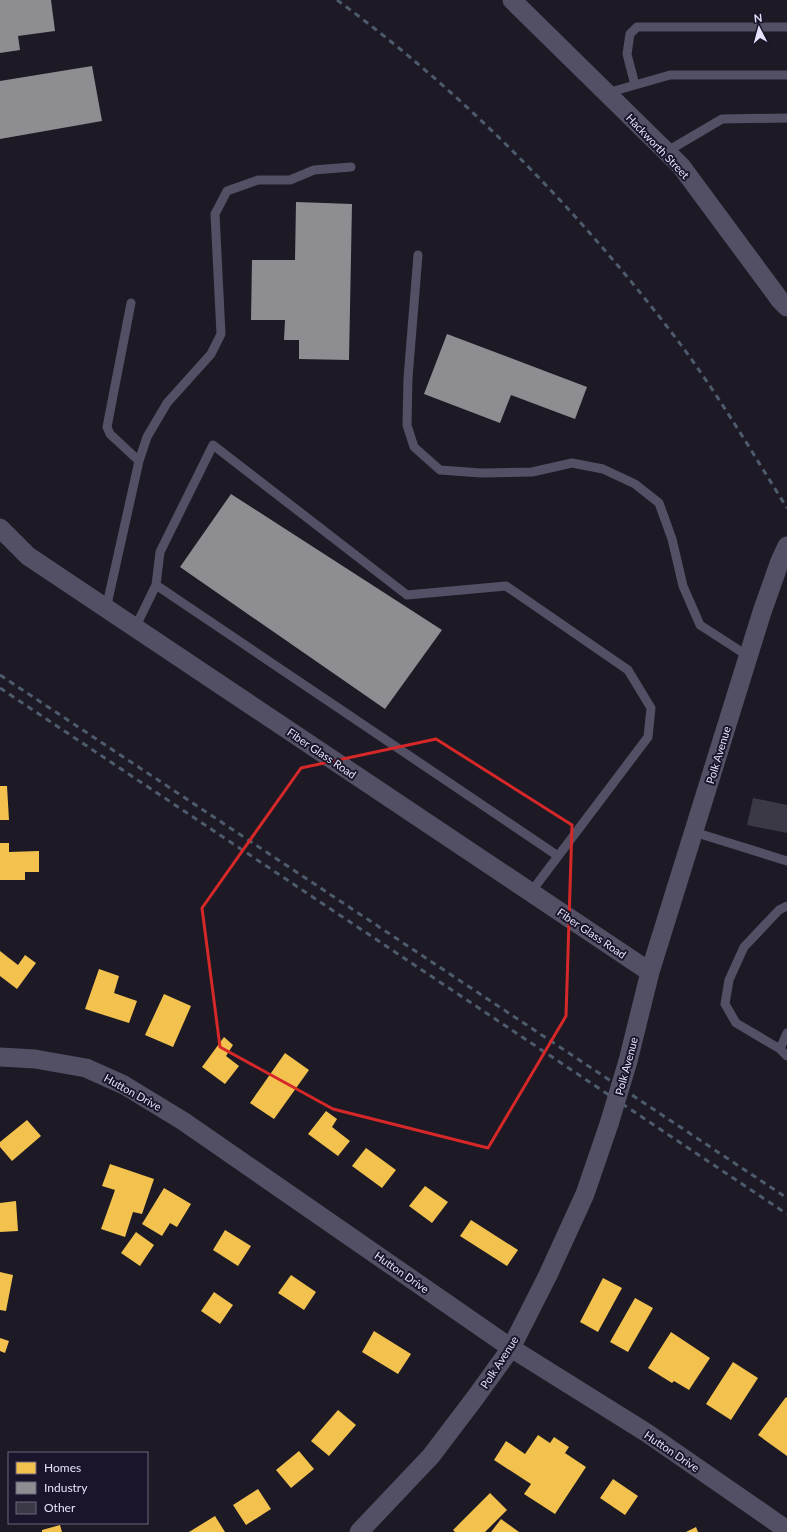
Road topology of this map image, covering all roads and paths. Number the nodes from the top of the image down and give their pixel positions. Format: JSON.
{"nodes":[{"id":1,"x":512,"y":0,"type":"edge"},
{"id":2,"x":787,"y":27,"type":"edge"},
{"id":3,"x":787,"y":74,"type":"edge"},
{"id":4,"x":635,"y":85,"type":"junction"},
{"id":5,"x":607,"y":93,"type":"junction"},
{"id":6,"x":787,"y":118,"type":"edge"},
{"id":7,"x":666,"y":152,"type":"junction"},
{"id":8,"x":351,"y":166,"type":"dead end"},
{"id":9,"x":418,"y":255,"type":"dead end"},
{"id":10,"x":131,"y":303,"type":"dead end"},
{"id":11,"x":787,"y":307,"type":"edge"},
{"id":12,"x":139,"y":461,"type":"junction"},
{"id":13,"x":0,"y":528,"type":"edge"},
{"id":14,"x":783,"y":553,"type":"edge"},
{"id":15,"x":156,"y":585,"type":"junction"},
{"id":16,"x":106,"y":609,"type":"junction"},
{"id":17,"x":135,"y":628,"type":"junction"},
{"id":18,"x":748,"y":656,"type":"junction"},
{"id":19,"x":694,"y":832,"type":"junction"},
{"id":20,"x":558,"y":856,"type":"junction"},
{"id":21,"x":787,"y":860,"type":"edge"},
{"id":22,"x":531,"y":892,"type":"junction"},
{"id":23,"x":787,"y":906,"type":"edge"},
{"id":24,"x":650,"y":972,"type":"junction"},
{"id":25,"x":787,"y":1034,"type":"edge"},
{"id":26,"x":780,"y":1049,"type":"junction"},
{"id":27,"x":787,"y":1056,"type":"edge"},
{"id":28,"x":0,"y":1057,"type":"edge"},
{"id":29,"x":511,"y":1348,"type":"junction"},
{"id":30,"x":787,"y":1530,"type":"edge"},
{"id":31,"x":359,"y":1532,"type":"edge"}],
"edges":[{"from":1,"to":5,"type":"street","name":"Hackworth Street"},
{"from":2,"to":4,"type":"lane"},
{"from":3,"to":4,"type":"lane"},
{"from":4,"to":5,"type":"lane"},
{"from":5,"to":7,"type":"street","name":"Hackworth Street"},
{"from":6,"to":7,"type":"lane"},
{"from":7,"to":11,"type":"street","name":"Hackworth Street"},
{"from":8,"to":12,"type":"lane"},
{"from":9,"to":18,"type":"lane"},
{"from":10,"to":12,"type":"lane"},
{"from":12,"to":16,"type":"lane"},
{"from":13,"to":16,"type":"street","name":"Fiber Glass Road"},
{"from":14,"to":18,"type":"street","name":"Polk Avenue"},
{"from":15,"to":17,"type":"lane"},
{"from":15,"to":20,"type":"lane"},
{"from":15,"to":20,"type":"lane"},
{"from":16,"to":17,"type":"street","name":"Fiber Glass Road"},
{"from":17,"to":22,"type":"street","name":"Fiber Glass Road"},
{"from":18,"to":19,"type":"street","name":"Polk Avenue"},
{"from":19,"to":21,"type":"lane"},
{"from":19,"to":24,"type":"street","name":"Polk Avenue"},
{"from":20,"to":22,"type":"lane"},
{"from":22,"to":24,"type":"street","name":"Fiber Glass Road"},
{"from":23,"to":26,"type":"lane"},
{"from":24,"to":29,"type":"street","name":"Polk Avenue","bridge":true},
{"from":25,"to":26,"type":"lane"},
{"from":26,"to":27,"type":"lane"},
{"from":28,"to":29,"type":"street","name":"Hutton Drive"},
{"from":29,"to":30,"type":"street","name":"Hutton Drive"},
{"from":29,"to":31,"type":"street","name":"Polk Avenue"}]}
